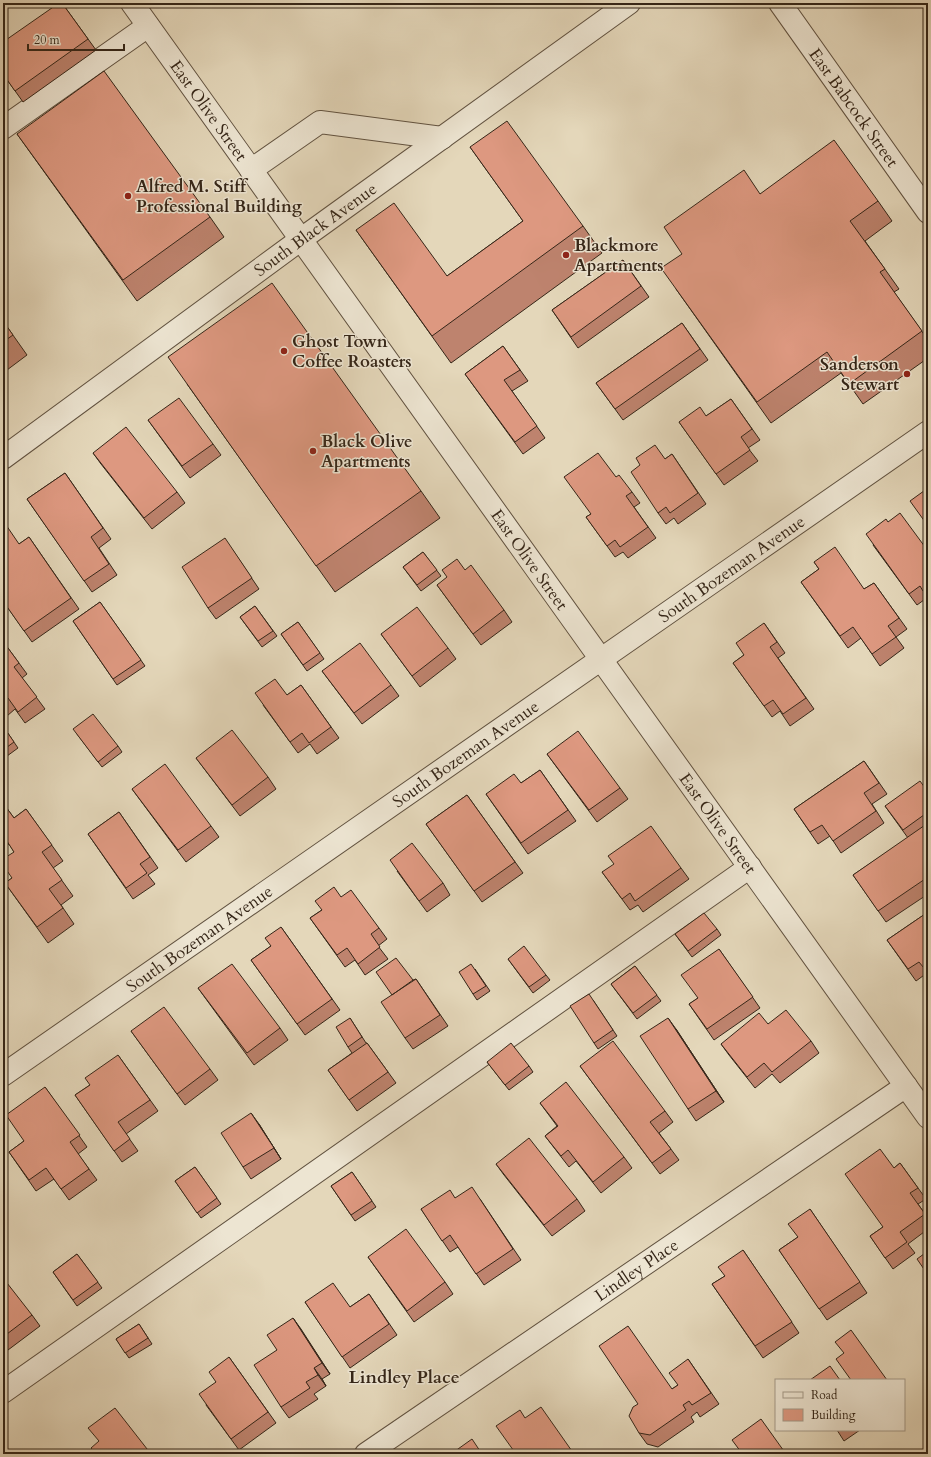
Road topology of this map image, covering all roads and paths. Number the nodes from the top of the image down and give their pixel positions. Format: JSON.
{"nodes":[{"id":1,"x":132,"y":3,"type":"edge"},
{"id":2,"x":630,"y":3,"type":"edge"},
{"id":3,"x":780,"y":3,"type":"edge"},
{"id":4,"x":148,"y":26,"type":"junction"},
{"id":5,"x":3,"y":128,"type":"edge"},
{"id":6,"x":442,"y":138,"type":"junction"},
{"id":7,"x":251,"y":170,"type":"junction"},
{"id":8,"x":928,"y":212,"type":"edge"},
{"id":9,"x":300,"y":240,"type":"junction"},
{"id":10,"x":928,"y":432,"type":"edge"},
{"id":11,"x":3,"y":458,"type":"edge"},
{"id":12,"x":601,"y":660,"type":"junction"},
{"id":13,"x":750,"y":867,"type":"junction"},
{"id":14,"x":3,"y":1075,"type":"edge"},
{"id":15,"x":906,"y":1086,"type":"junction"},
{"id":16,"x":928,"y":1117,"type":"edge"},
{"id":17,"x":3,"y":1392,"type":"edge"},
{"id":18,"x":366,"y":1454,"type":"edge"}],
"edges":[{"from":1,"to":4,"type":"street","name":"East Olive Street"},
{"from":2,"to":6,"type":"street","name":"South Black Avenue"},
{"from":3,"to":8,"type":"street","name":"East Babcock Street"},
{"from":4,"to":5,"type":"street"},
{"from":4,"to":7,"type":"street","name":"East Olive Street"},
{"from":6,"to":7,"type":"street"},
{"from":6,"to":9,"type":"street","name":"South Black Avenue"},
{"from":7,"to":9,"type":"street","name":"East Olive Street"},
{"from":9,"to":11,"type":"street","name":"South Black Avenue"},
{"from":9,"to":12,"type":"street","name":"East Olive Street"},
{"from":10,"to":12,"type":"street","name":"South Bozeman Avenue"},
{"from":12,"to":13,"type":"street","name":"East Olive Street"},
{"from":12,"to":14,"type":"street","name":"South Bozeman Avenue"},
{"from":13,"to":15,"type":"street","name":"East Olive Street"},
{"from":13,"to":17,"type":"street"},
{"from":15,"to":16,"type":"street","name":"East Olive Street"},
{"from":15,"to":18,"type":"street","name":"Lindley Place"}]}
